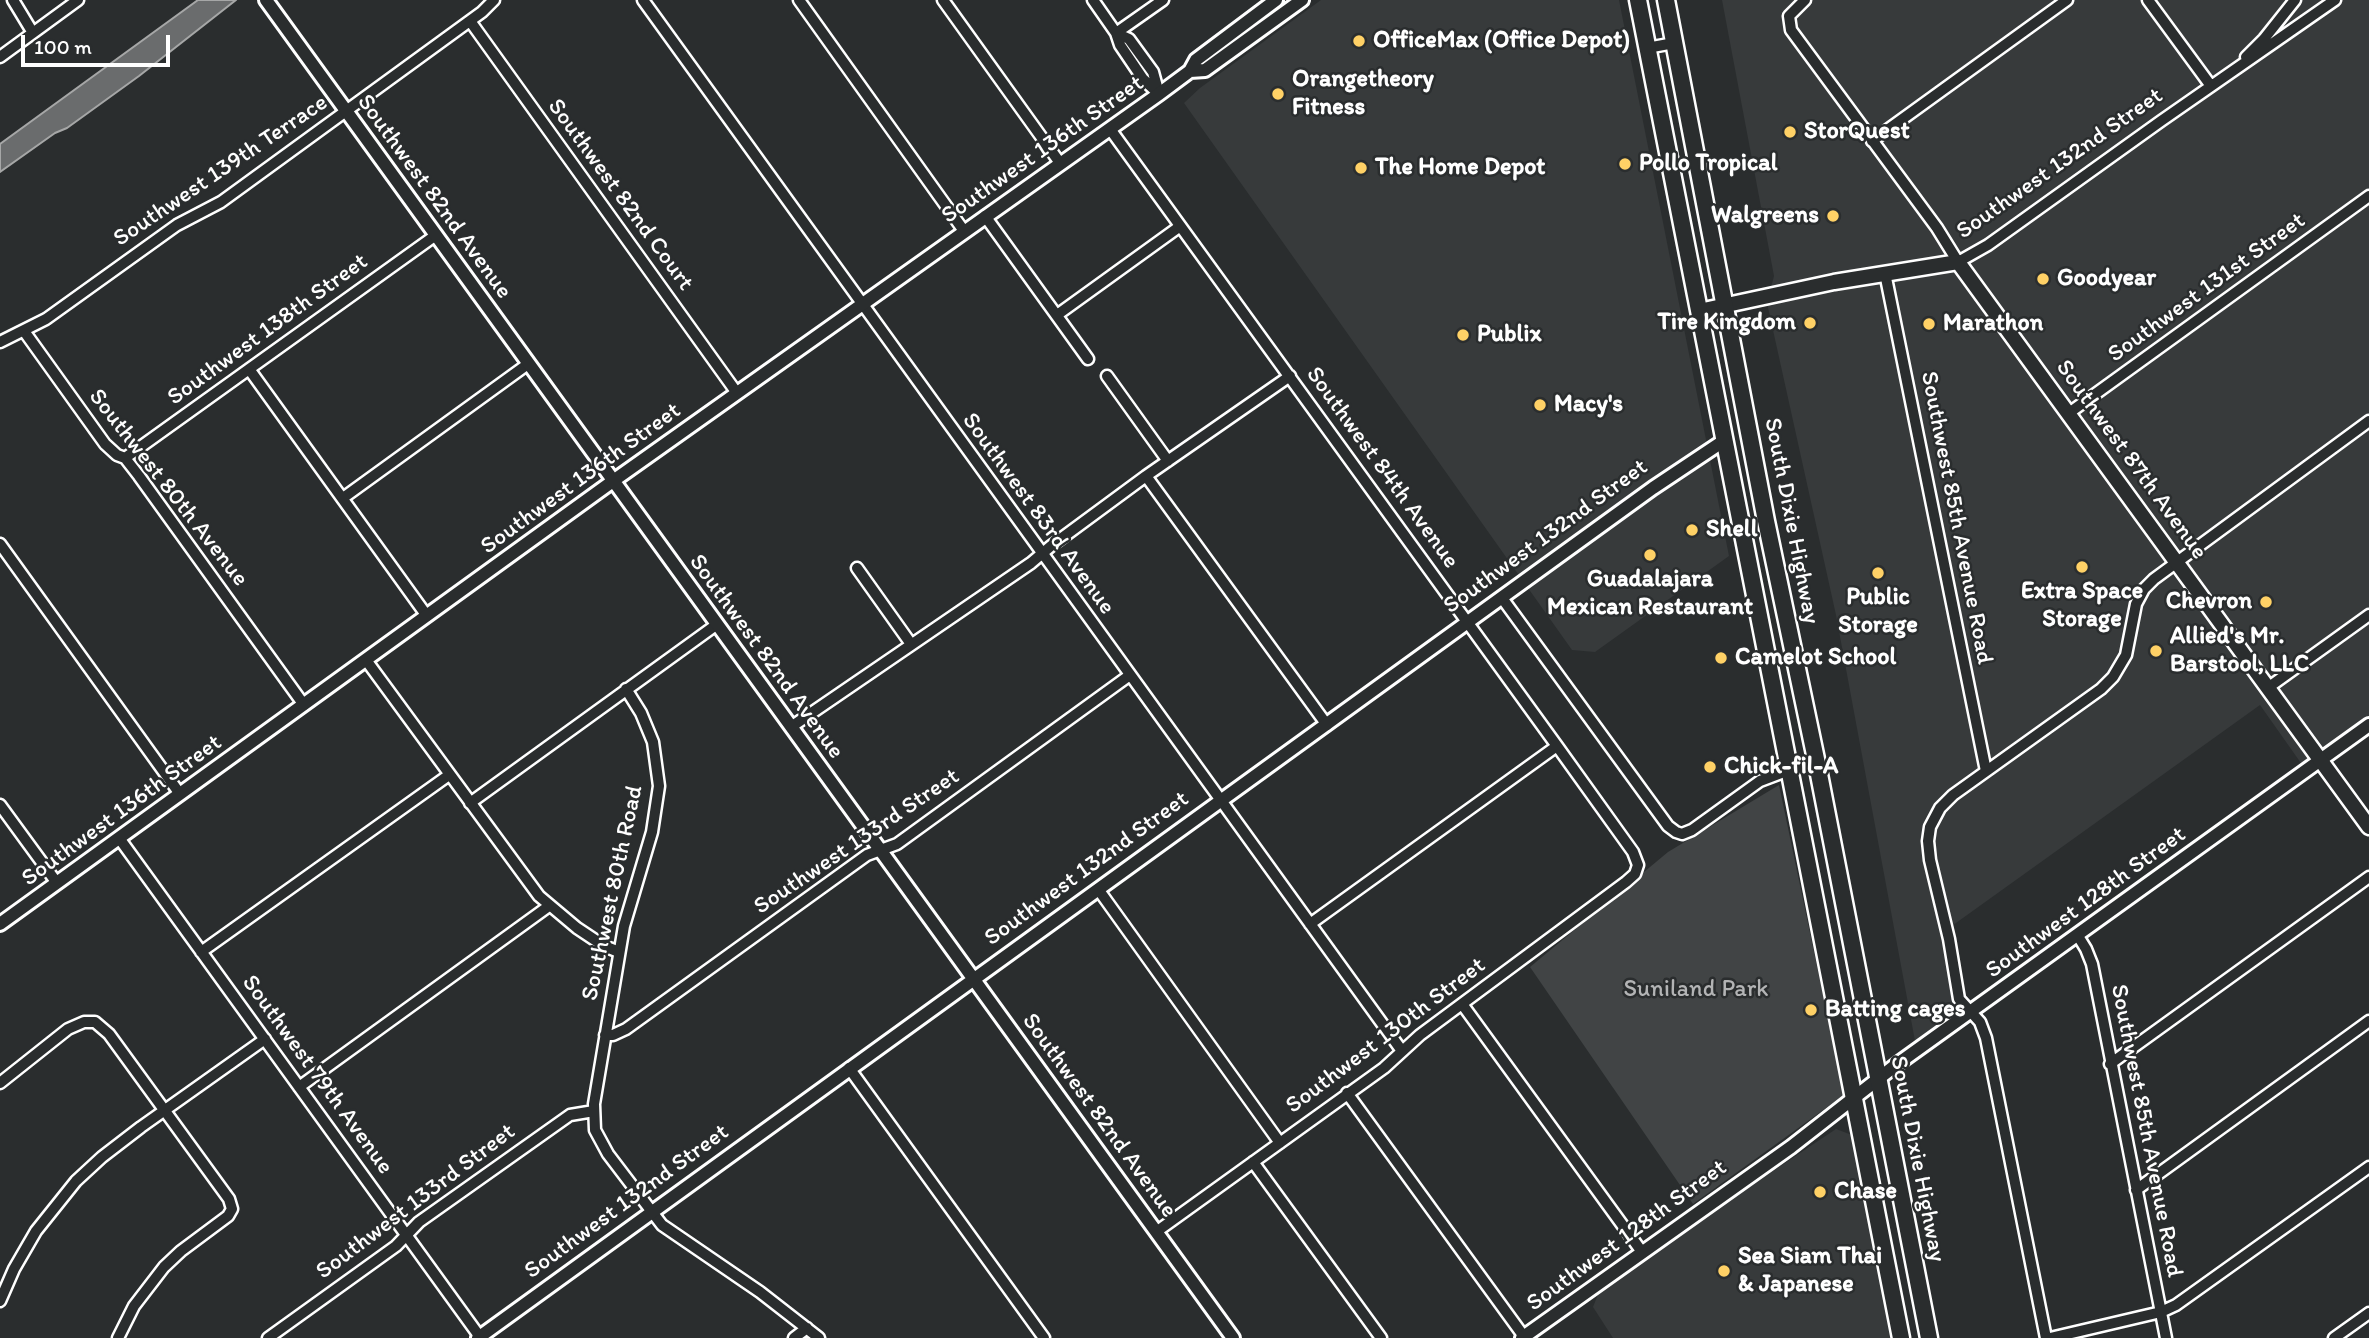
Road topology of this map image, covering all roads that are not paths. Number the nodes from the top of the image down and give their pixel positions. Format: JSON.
{"nodes":[{"id":1,"x":13,"y":0,"type":"edge"},
{"id":2,"x":78,"y":0,"type":"edge"},
{"id":3,"x":266,"y":0,"type":"edge"},
{"id":4,"x":494,"y":0,"type":"edge"},
{"id":5,"x":643,"y":0,"type":"edge"},
{"id":6,"x":799,"y":0,"type":"edge"},
{"id":7,"x":943,"y":0,"type":"edge"},
{"id":8,"x":1093,"y":0,"type":"edge"},
{"id":9,"x":1163,"y":0,"type":"edge"},
{"id":10,"x":1276,"y":0,"type":"edge"},
{"id":11,"x":1303,"y":0,"type":"edge"},
{"id":12,"x":1638,"y":0,"type":"edge"},
{"id":13,"x":1666,"y":0,"type":"edge"},
{"id":14,"x":1805,"y":0,"type":"edge"},
{"id":15,"x":2067,"y":0,"type":"edge"},
{"id":16,"x":2148,"y":0,"type":"edge"},
{"id":17,"x":2295,"y":0,"type":"edge"},
{"id":18,"x":2335,"y":0,"type":"edge"},
{"id":19,"x":470,"y":21,"type":"junction"},
{"id":20,"x":33,"y":33,"type":"junction"},
{"id":21,"x":1116,"y":33,"type":"junction"},
{"id":22,"x":1674,"y":43,"type":"junction"},
{"id":23,"x":1647,"y":48,"type":"junction"},
{"id":24,"x":0,"y":57,"type":"edge"},
{"id":25,"x":1190,"y":71,"type":"junction"},
{"id":26,"x":2228,"y":74,"type":"junction"},
{"id":27,"x":2211,"y":86,"type":"junction"},
{"id":28,"x":1159,"y":94,"type":"junction"},
{"id":29,"x":346,"y":111,"type":"junction"},
{"id":30,"x":1110,"y":128,"type":"junction"},
{"id":31,"x":1872,"y":141,"type":"junction"},
{"id":32,"x":1060,"y":163,"type":"junction"},
{"id":33,"x":2369,"y":196,"type":"edge"},
{"id":34,"x":985,"y":216,"type":"junction"},
{"id":35,"x":1179,"y":227,"type":"junction"},
{"id":36,"x":964,"y":231,"type":"junction"},
{"id":37,"x":436,"y":234,"type":"junction"},
{"id":38,"x":1958,"y":262,"type":"junction"},
{"id":39,"x":1885,"y":273,"type":"junction"},
{"id":40,"x":861,"y":304,"type":"junction"},
{"id":41,"x":1725,"y":304,"type":"junction"},
{"id":42,"x":1699,"y":311,"type":"junction"},
{"id":43,"x":1057,"y":315,"type":"junction"},
{"id":44,"x":24,"y":331,"type":"junction"},
{"id":45,"x":0,"y":342,"type":"edge"},
{"id":46,"x":1088,"y":359,"type":"dead end"},
{"id":47,"x":528,"y":364,"type":"junction"},
{"id":48,"x":249,"y":369,"type":"junction"},
{"id":49,"x":1107,"y":376,"type":"dead end"},
{"id":50,"x":1290,"y":376,"type":"junction"},
{"id":51,"x":737,"y":393,"type":"junction"},
{"id":52,"x":2069,"y":413,"type":"junction"},
{"id":53,"x":2369,"y":421,"type":"edge"},
{"id":54,"x":1751,"y":436,"type":"junction"},
{"id":55,"x":1724,"y":440,"type":"junction"},
{"id":56,"x":125,"y":458,"type":"junction"},
{"id":57,"x":1168,"y":461,"type":"junction"},
{"id":58,"x":1146,"y":476,"type":"junction"},
{"id":59,"x":613,"y":481,"type":"junction"},
{"id":60,"x":343,"y":498,"type":"junction"},
{"id":61,"x":0,"y":544,"type":"edge"},
{"id":62,"x":1042,"y":554,"type":"junction"},
{"id":63,"x":2176,"y":561,"type":"junction"},
{"id":64,"x":856,"y":568,"type":"dead end"},
{"id":65,"x":1502,"y":598,"type":"junction"},
{"id":66,"x":2369,"y":615,"type":"edge"},
{"id":67,"x":428,"y":616,"type":"junction"},
{"id":68,"x":1467,"y":623,"type":"junction"},
{"id":69,"x":716,"y":625,"type":"junction"},
{"id":70,"x":911,"y":644,"type":"junction"},
{"id":71,"x":366,"y":660,"type":"junction"},
{"id":72,"x":1130,"y":676,"type":"junction"},
{"id":73,"x":2269,"y":687,"type":"junction"},
{"id":74,"x":626,"y":689,"type":"junction"},
{"id":75,"x":304,"y":705,"type":"junction"},
{"id":76,"x":1327,"y":724,"type":"junction"},
{"id":77,"x":2369,"y":725,"type":"edge"},
{"id":78,"x":791,"y":727,"type":"junction"},
{"id":79,"x":1557,"y":746,"type":"junction"},
{"id":80,"x":2322,"y":759,"type":"junction"},
{"id":81,"x":1817,"y":764,"type":"junction"},
{"id":82,"x":1789,"y":770,"type":"junction"},
{"id":83,"x":1986,"y":771,"type":"junction"},
{"id":84,"x":449,"y":775,"type":"junction"},
{"id":85,"x":180,"y":794,"type":"junction"},
{"id":86,"x":1220,"y":800,"type":"junction"},
{"id":87,"x":470,"y":803,"type":"junction"},
{"id":88,"x":0,"y":805,"type":"edge"},
{"id":89,"x":2369,"y":827,"type":"edge"},
{"id":90,"x":119,"y":838,"type":"junction"},
{"id":91,"x":880,"y":850,"type":"junction"},
{"id":92,"x":1638,"y":870,"type":"joint"},
{"id":93,"x":2369,"y":877,"type":"edge"},
{"id":94,"x":57,"y":883,"type":"junction"},
{"id":95,"x":1098,"y":888,"type":"junction"},
{"id":96,"x":549,"y":906,"type":"junction"},
{"id":97,"x":0,"y":924,"type":"edge"},
{"id":98,"x":1310,"y":924,"type":"junction"},
{"id":99,"x":2078,"y":936,"type":"junction"},
{"id":100,"x":201,"y":952,"type":"junction"},
{"id":101,"x":619,"y":952,"type":"junction"},
{"id":102,"x":973,"y":979,"type":"junction"},
{"id":103,"x":1462,"y":1004,"type":"junction"},
{"id":104,"x":1971,"y":1012,"type":"junction"},
{"id":105,"x":2369,"y":1021,"type":"edge"},
{"id":106,"x":605,"y":1035,"type":"junction"},
{"id":107,"x":265,"y":1039,"type":"junction"},
{"id":108,"x":1402,"y":1051,"type":"junction"},
{"id":109,"x":2110,"y":1064,"type":"junction"},
{"id":110,"x":849,"y":1068,"type":"junction"},
{"id":111,"x":1878,"y":1078,"type":"junction"},
{"id":112,"x":0,"y":1083,"type":"edge"},
{"id":113,"x":299,"y":1087,"type":"junction"},
{"id":114,"x":1347,"y":1093,"type":"junction"},
{"id":115,"x":1854,"y":1098,"type":"junction"},
{"id":116,"x":165,"y":1110,"type":"junction"},
{"id":117,"x":594,"y":1111,"type":"junction"},
{"id":118,"x":1280,"y":1143,"type":"junction"},
{"id":119,"x":1253,"y":1162,"type":"junction"},
{"id":120,"x":2369,"y":1167,"type":"edge"},
{"id":121,"x":2136,"y":1190,"type":"junction"},
{"id":122,"x":652,"y":1212,"type":"junction"},
{"id":123,"x":1156,"y":1232,"type":"junction"},
{"id":124,"x":407,"y":1234,"type":"junction"},
{"id":125,"x":1642,"y":1252,"type":"junction"},
{"id":126,"x":0,"y":1301,"type":"edge"},
{"id":127,"x":2161,"y":1312,"type":"junction"},
{"id":128,"x":2369,"y":1313,"type":"edge"},
{"id":129,"x":1925,"y":1315,"type":"junction"},
{"id":130,"x":1897,"y":1320,"type":"junction"},
{"id":131,"x":807,"y":1328,"type":"junction"},
{"id":132,"x":479,"y":1337,"type":"edge"},
{"id":133,"x":1524,"y":1337,"type":"edge"},
{"id":134,"x":118,"y":1338,"type":"edge"},
{"id":135,"x":268,"y":1338,"type":"edge"},
{"id":136,"x":794,"y":1338,"type":"edge"},
{"id":137,"x":819,"y":1338,"type":"edge"},
{"id":138,"x":1044,"y":1338,"type":"edge"},
{"id":139,"x":1233,"y":1338,"type":"edge"},
{"id":140,"x":1381,"y":1338,"type":"edge"},
{"id":141,"x":1901,"y":1338,"type":"edge"},
{"id":142,"x":1929,"y":1338,"type":"edge"},
{"id":143,"x":2048,"y":1338,"type":"edge"},
{"id":144,"x":2166,"y":1338,"type":"edge"},
{"id":145,"x":2334,"y":1338,"type":"edge"}],
"edges":[{"from":1,"to":20,"type":"street"},
{"from":2,"to":20,"type":"street"},
{"from":3,"to":29,"type":"street","name":"Southwest 82nd Avenue"},
{"from":4,"to":19,"type":"street","name":"Southwest 139th Terrace"},
{"from":5,"to":40,"type":"street","name":"Southwest 83rd Avenue"},
{"from":6,"to":36,"type":"street"},
{"from":7,"to":32,"type":"street"},
{"from":8,"to":21,"type":"street"},
{"from":9,"to":21,"type":"street"},
{"from":10,"to":25,"type":"street","name":"Southwest 136th Street"},
{"from":11,"to":25,"type":"street","name":"Southwest 136th Street"},
{"from":12,"to":23,"type":"highway","name":"South Dixie Highway"},
{"from":13,"to":22,"type":"highway","name":"South Dixie Highway"},
{"from":14,"to":31,"type":"street","name":"Southwest 87th Avenue"},
{"from":15,"to":31,"type":"street"},
{"from":16,"to":27,"type":"street"},
{"from":17,"to":26,"type":"street"},
{"from":18,"to":26,"type":"street","name":"Southwest 132nd Street"},
{"from":19,"to":29,"type":"street","name":"Southwest 139th Terrace"},
{"from":19,"to":51,"type":"street","name":"Southwest 82nd Court"},
{"from":20,"to":24,"type":"street"},
{"from":21,"to":28,"type":"street"},
{"from":22,"to":23,"type":"street"},
{"from":22,"to":41,"type":"highway","name":"South Dixie Highway"},
{"from":23,"to":42,"type":"highway","name":"South Dixie Highway"},
{"from":25,"to":28,"type":"street","name":"Southwest 136th Street"},
{"from":26,"to":27,"type":"street","name":"Southwest 132nd Street"},
{"from":27,"to":38,"type":"street","name":"Southwest 132nd Street"},
{"from":28,"to":30,"type":"street","name":"Southwest 136th Street"},
{"from":29,"to":37,"type":"street","name":"Southwest 82nd Avenue"},
{"from":29,"to":44,"type":"street","name":"Southwest 139th Terrace"},
{"from":30,"to":32,"type":"street","name":"Southwest 136th Street"},
{"from":30,"to":35,"type":"street","name":"Southwest 84th Avenue"},
{"from":31,"to":38,"type":"street","name":"Southwest 87th Avenue"},
{"from":32,"to":34,"type":"street","name":"Southwest 136th Street"},
{"from":33,"to":52,"type":"street","name":"Southwest 131st Street"},
{"from":34,"to":36,"type":"street","name":"Southwest 136th Street"},
{"from":34,"to":43,"type":"street"},
{"from":35,"to":43,"type":"street"},
{"from":35,"to":50,"type":"street","name":"Southwest 84th Avenue"},
{"from":36,"to":40,"type":"street","name":"Southwest 136th Street"},
{"from":37,"to":47,"type":"street","name":"Southwest 82nd Avenue"},
{"from":37,"to":48,"type":"street","name":"Southwest 138th Street"},
{"from":38,"to":39,"type":"main road","name":"Southwest 132nd Street"},
{"from":38,"to":52,"type":"main road","name":"Southwest 87th Avenue"},
{"from":39,"to":41,"type":"main road","name":"Southwest 132nd Street"},
{"from":39,"to":83,"type":"street","name":"Southwest 85th Avenue Road"},
{"from":40,"to":51,"type":"street","name":"Southwest 136th Street"},
{"from":40,"to":62,"type":"street","name":"Southwest 83rd Avenue"},
{"from":41,"to":42,"type":"main road","name":"Southwest 132nd Street"},
{"from":41,"to":54,"type":"highway","name":"South Dixie Highway"},
{"from":42,"to":55,"type":"highway","name":"South Dixie Highway"},
{"from":43,"to":46,"type":"street"},
{"from":44,"to":45,"type":"street","name":"Southwest 139th Terrace"},
{"from":44,"to":56,"type":"street","name":"Southwest 80th Avenue"},
{"from":47,"to":59,"type":"street","name":"Southwest 82nd Avenue"},
{"from":47,"to":60,"type":"street"},
{"from":48,"to":56,"type":"street","name":"Southwest 138th Street"},
{"from":48,"to":60,"type":"street"},
{"from":49,"to":57,"type":"street"},
{"from":50,"to":57,"type":"street"},
{"from":50,"to":68,"type":"street","name":"Southwest 84th Avenue"},
{"from":51,"to":59,"type":"street","name":"Southwest 136th Street"},
{"from":52,"to":63,"type":"main road","name":"Southwest 87th Avenue"},
{"from":53,"to":63,"type":"street"},
{"from":54,"to":55,"type":"highway"},
{"from":54,"to":81,"type":"highway","name":"South Dixie Highway"},
{"from":55,"to":65,"type":"street","name":"Southwest 132nd Street"},
{"from":55,"to":82,"type":"highway","name":"South Dixie Highway"},
{"from":56,"to":75,"type":"street","name":"Southwest 80th Avenue"},
{"from":57,"to":58,"type":"street"},
{"from":58,"to":62,"type":"street"},
{"from":58,"to":76,"type":"street"},
{"from":59,"to":67,"type":"street","name":"Southwest 136th Street"},
{"from":59,"to":69,"type":"street","name":"Southwest 82nd Avenue"},
{"from":60,"to":67,"type":"street"},
{"from":61,"to":85,"type":"street"},
{"from":62,"to":70,"type":"street"},
{"from":62,"to":72,"type":"street","name":"Southwest 83rd Avenue"},
{"from":63,"to":73,"type":"main road","name":"Southwest 87th Avenue"},
{"from":63,"to":83,"type":"street"},
{"from":64,"to":70,"type":"street"},
{"from":65,"to":68,"type":"street","name":"Southwest 132nd Street"},
{"from":65,"to":82,"type":"street"},
{"from":66,"to":73,"type":"street"},
{"from":67,"to":71,"type":"street","name":"Southwest 136th Street"},
{"from":68,"to":76,"type":"street","name":"Southwest 132nd Street"},
{"from":68,"to":79,"type":"street","name":"Southwest 84th Avenue"},
{"from":69,"to":74,"type":"street"},
{"from":69,"to":78,"type":"street","name":"Southwest 82nd Avenue"},
{"from":70,"to":78,"type":"street"},
{"from":71,"to":75,"type":"street","name":"Southwest 136th Street"},
{"from":71,"to":84,"type":"street"},
{"from":72,"to":86,"type":"street","name":"Southwest 83rd Avenue"},
{"from":72,"to":91,"type":"street","name":"Southwest 133rd Street"},
{"from":73,"to":80,"type":"main road","name":"Southwest 87th Avenue"},
{"from":74,"to":87,"type":"street"},
{"from":74,"to":101,"type":"street","name":"Southwest 80th Road"},
{"from":75,"to":85,"type":"street","name":"Southwest 136th Street"},
{"from":76,"to":86,"type":"street","name":"Southwest 132nd Street"},
{"from":77,"to":80,"type":"street","name":"Southwest 128th Street"},
{"from":78,"to":91,"type":"street","name":"Southwest 82nd Avenue"},
{"from":79,"to":92,"type":"street","name":"Southwest 84th Avenue"},
{"from":79,"to":98,"type":"street"},
{"from":80,"to":89,"type":"main road","name":"Southwest 87th Avenue"},
{"from":80,"to":99,"type":"street","name":"Southwest 128th Street"},
{"from":81,"to":82,"type":"highway"},
{"from":81,"to":111,"type":"highway","name":"South Dixie Highway"},
{"from":82,"to":115,"type":"highway","name":"South Dixie Highway"},
{"from":83,"to":104,"type":"street"},
{"from":84,"to":87,"type":"street"},
{"from":84,"to":100,"type":"street"},
{"from":85,"to":90,"type":"street","name":"Southwest 136th Street"},
{"from":86,"to":95,"type":"street","name":"Southwest 132nd Street"},
{"from":86,"to":98,"type":"street","name":"Southwest 83rd Avenue"},
{"from":87,"to":96,"type":"street"},
{"from":88,"to":94,"type":"street"},
{"from":90,"to":94,"type":"street","name":"Southwest 136th Street"},
{"from":90,"to":100,"type":"street","name":"Southwest 79th Avenue"},
{"from":91,"to":102,"type":"street","name":"Southwest 82nd Avenue"},
{"from":91,"to":106,"type":"street","name":"Southwest 133rd Street"},
{"from":92,"to":103,"type":"street","name":"Southwest 130th Street"},
{"from":93,"to":109,"type":"street"},
{"from":94,"to":97,"type":"street","name":"Southwest 136th Street"},
{"from":95,"to":102,"type":"street","name":"Southwest 132nd Street"},
{"from":95,"to":118,"type":"street"},
{"from":96,"to":101,"type":"street"},
{"from":96,"to":113,"type":"street"},
{"from":98,"to":108,"type":"street","name":"Southwest 83rd Avenue"},
{"from":99,"to":104,"type":"street","name":"Southwest 128th Street"},
{"from":99,"to":109,"type":"street","name":"Southwest 85th Avenue Road"},
{"from":100,"to":107,"type":"street","name":"Southwest 79th Avenue"},
{"from":101,"to":106,"type":"street","name":"Southwest 80th Road"},
{"from":102,"to":110,"type":"street","name":"Southwest 132nd Street"},
{"from":102,"to":123,"type":"street","name":"Southwest 82nd Avenue"},
{"from":103,"to":108,"type":"street","name":"Southwest 130th Street"},
{"from":103,"to":125,"type":"street"},
{"from":104,"to":111,"type":"street","name":"Southwest 128th Street"},
{"from":104,"to":143,"type":"street"},
{"from":105,"to":121,"type":"street"},
{"from":106,"to":117,"type":"street","name":"Southwest 80th Road"},
{"from":107,"to":113,"type":"street","name":"Southwest 79th Avenue"},
{"from":107,"to":116,"type":"street"},
{"from":108,"to":114,"type":"street","name":"Southwest 130th Street"},
{"from":109,"to":121,"type":"street","name":"Southwest 85th Avenue Road"},
{"from":110,"to":122,"type":"street","name":"Southwest 132nd Street"},
{"from":110,"to":138,"type":"street"},
{"from":111,"to":115,"type":"street","name":"Southwest 128th Street"},
{"from":111,"to":129,"type":"highway","name":"South Dixie Highway"},
{"from":112,"to":116,"type":"street"},
{"from":113,"to":124,"type":"street","name":"Southwest 79th Avenue"},
{"from":114,"to":118,"type":"street","name":"Southwest 130th Street"},
{"from":114,"to":133,"type":"street"},
{"from":115,"to":125,"type":"street","name":"Southwest 128th Street"},
{"from":115,"to":130,"type":"highway","name":"South Dixie Highway"},
{"from":116,"to":126,"type":"street"},
{"from":116,"to":134,"type":"street"},
{"from":117,"to":122,"type":"street"},
{"from":117,"to":124,"type":"street","name":"Southwest 133rd Street"},
{"from":118,"to":119,"type":"street","name":"Southwest 130th Street"},
{"from":119,"to":123,"type":"street","name":"Southwest 130th Street"},
{"from":119,"to":140,"type":"street"},
{"from":120,"to":127,"type":"street"},
{"from":121,"to":127,"type":"street","name":"Southwest 85th Avenue Road"},
{"from":122,"to":131,"type":"street"},
{"from":122,"to":132,"type":"street","name":"Southwest 132nd Street"},
{"from":123,"to":139,"type":"street","name":"Southwest 82nd Avenue"},
{"from":124,"to":132,"type":"street","name":"Southwest 79th Avenue"},
{"from":124,"to":135,"type":"street","name":"Southwest 133rd Street"},
{"from":125,"to":133,"type":"street","name":"Southwest 128th Street"},
{"from":127,"to":143,"type":"street"},
{"from":127,"to":144,"type":"street","name":"Southwest 85th Avenue Road"},
{"from":128,"to":145,"type":"street"},
{"from":129,"to":130,"type":"highway"},
{"from":129,"to":142,"type":"highway","name":"South Dixie Highway"},
{"from":130,"to":141,"type":"highway","name":"South Dixie Highway"},
{"from":131,"to":136,"type":"street"},
{"from":131,"to":137,"type":"street"}]}
